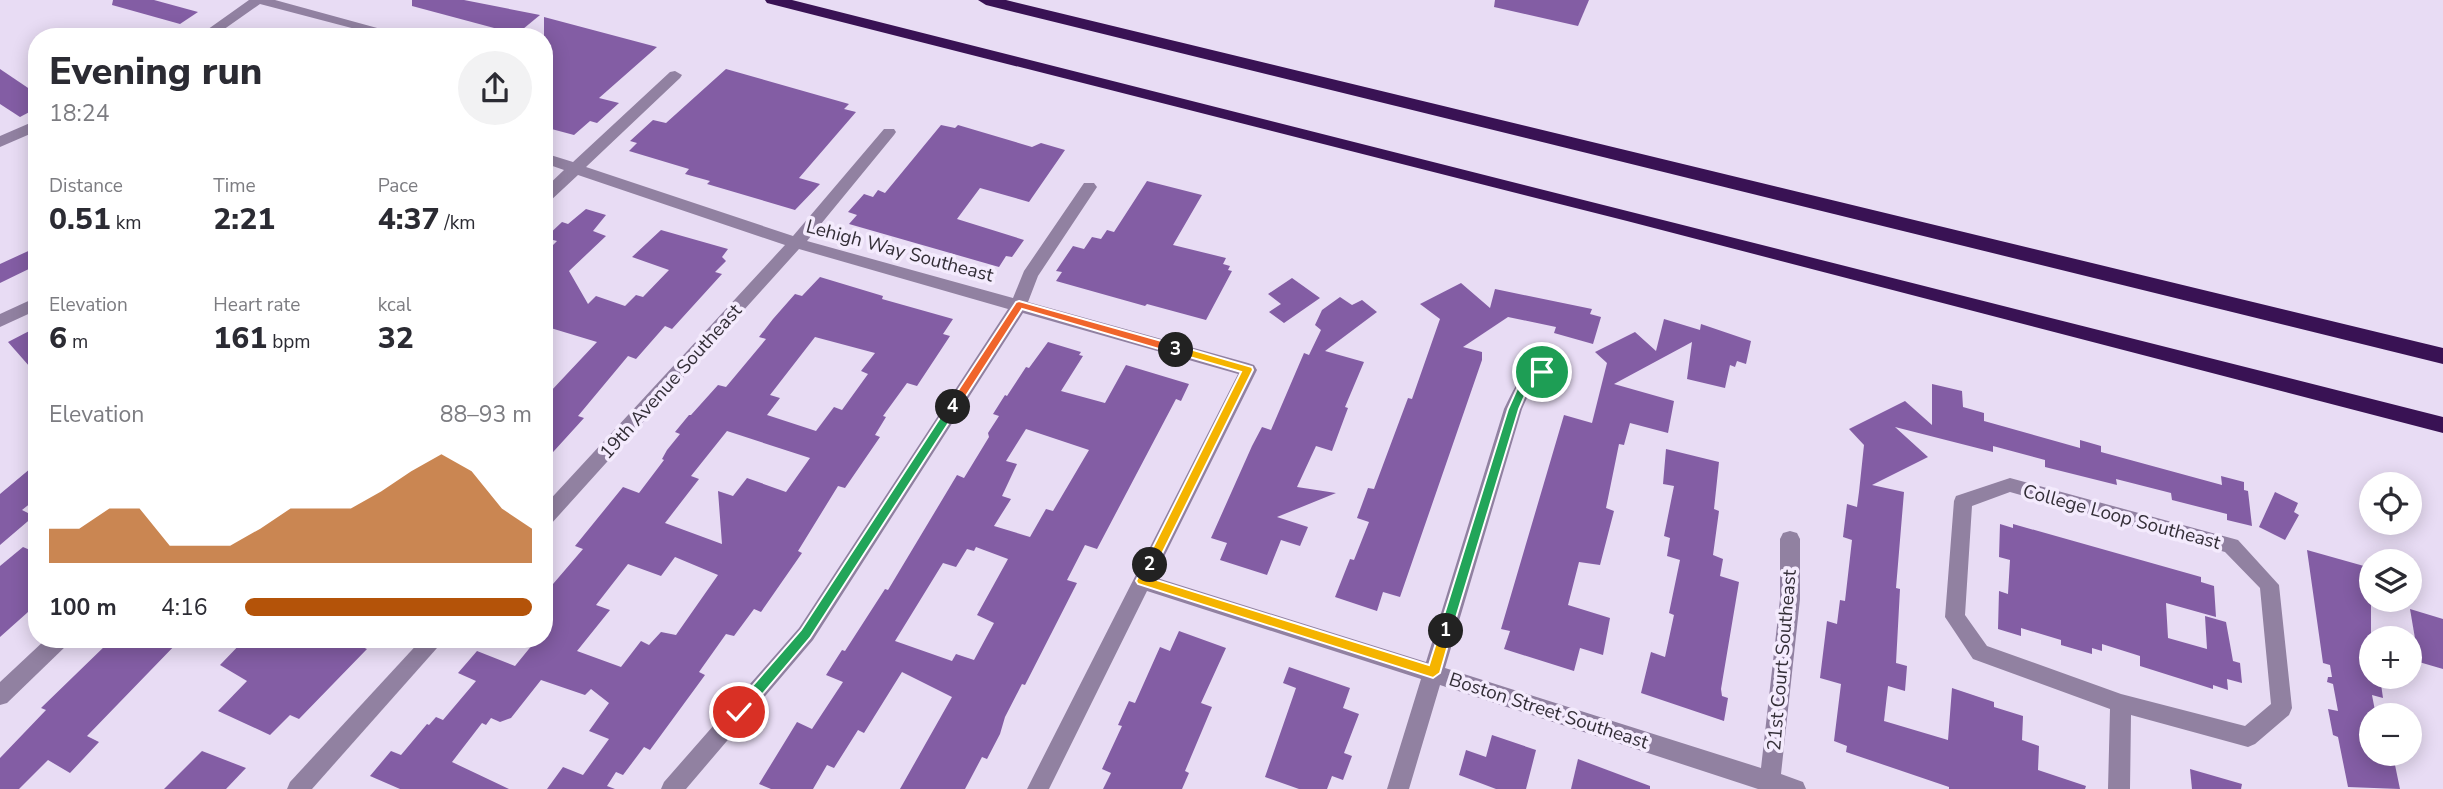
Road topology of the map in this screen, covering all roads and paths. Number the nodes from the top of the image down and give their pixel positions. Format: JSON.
{"nodes":[{"id":1,"x":258,"y":0,"type":"edge"},
{"id":2,"x":773,"y":0,"type":"edge"},
{"id":3,"x":986,"y":0,"type":"edge"},
{"id":4,"x":217,"y":28,"type":"edge"},
{"id":5,"x":368,"y":28,"type":"edge"},
{"id":6,"x":675,"y":75,"type":"dead end"},
{"id":7,"x":28,"y":129,"type":"edge"},
{"id":8,"x":889,"y":132,"type":"dead end"},
{"id":9,"x":0,"y":142,"type":"edge"},
{"id":10,"x":553,"y":161,"type":"edge"},
{"id":11,"x":576,"y":168,"type":"junction"},
{"id":12,"x":1090,"y":187,"type":"dead end"},
{"id":13,"x":553,"y":190,"type":"edge"},
{"id":14,"x":796,"y":243,"type":"junction"},
{"id":15,"x":1019,"y":304,"type":"junction"},
{"id":16,"x":28,"y":307,"type":"edge"},
{"id":17,"x":0,"y":321,"type":"edge"},
{"id":18,"x":2443,"y":356,"type":"edge"},
{"id":19,"x":1542,"y":372,"type":"dead end"},
{"id":20,"x":2443,"y":425,"type":"edge"},
{"id":21,"x":553,"y":509,"type":"edge"},
{"id":22,"x":1790,"y":539,"type":"dead end"},
{"id":23,"x":1142,"y":581,"type":"junction"},
{"id":24,"x":51,"y":648,"type":"edge"},
{"id":25,"x":427,"y":648,"type":"edge"},
{"id":26,"x":1433,"y":673,"type":"junction"},
{"id":27,"x":0,"y":696,"type":"edge"},
{"id":28,"x":2121,"y":703,"type":"junction"},
{"id":29,"x":1770,"y":785,"type":"edge"},
{"id":30,"x":298,"y":789,"type":"edge"},
{"id":31,"x":672,"y":789,"type":"edge"},
{"id":32,"x":1038,"y":789,"type":"edge"},
{"id":33,"x":1398,"y":789,"type":"edge"},
{"id":34,"x":1795,"y":789,"type":"edge"},
{"id":35,"x":2119,"y":789,"type":"edge"}],
"edges":[{"from":1,"to":4,"type":"street"},
{"from":1,"to":5,"type":"street"},
{"from":2,"to":20,"type":"highway"},
{"from":3,"to":18,"type":"highway"},
{"from":6,"to":11,"type":"street"},
{"from":7,"to":9,"type":"street"},
{"from":8,"to":14,"type":"street","name":"19th Avenue Southeast"},
{"from":10,"to":11,"type":"street","name":"Lehigh Way Southeast"},
{"from":11,"to":13,"type":"street"},
{"from":11,"to":14,"type":"street","name":"Lehigh Way Southeast"},
{"from":12,"to":15,"type":"street"},
{"from":14,"to":15,"type":"street","name":"Lehigh Way Southeast"},
{"from":14,"to":21,"type":"street","name":"19th Avenue Southeast"},
{"from":15,"to":23,"type":"street","name":"Lehigh Way Southeast"},
{"from":15,"to":31,"type":"street"},
{"from":16,"to":17,"type":"street"},
{"from":19,"to":26,"type":"street"},
{"from":22,"to":29,"type":"street","name":"21st Court Southeast"},
{"from":23,"to":26,"type":"street","name":"Boston Street Southeast"},
{"from":23,"to":32,"type":"street"},
{"from":24,"to":27,"type":"street"},
{"from":25,"to":30,"type":"street"},
{"from":26,"to":29,"type":"street","name":"Boston Street Southeast"},
{"from":26,"to":33,"type":"street"},
{"from":28,"to":28,"type":"street","name":"College Loop Southeast"},
{"from":28,"to":35,"type":"street"},
{"from":29,"to":34,"type":"street","name":"Boston Street Southeast"}]}
